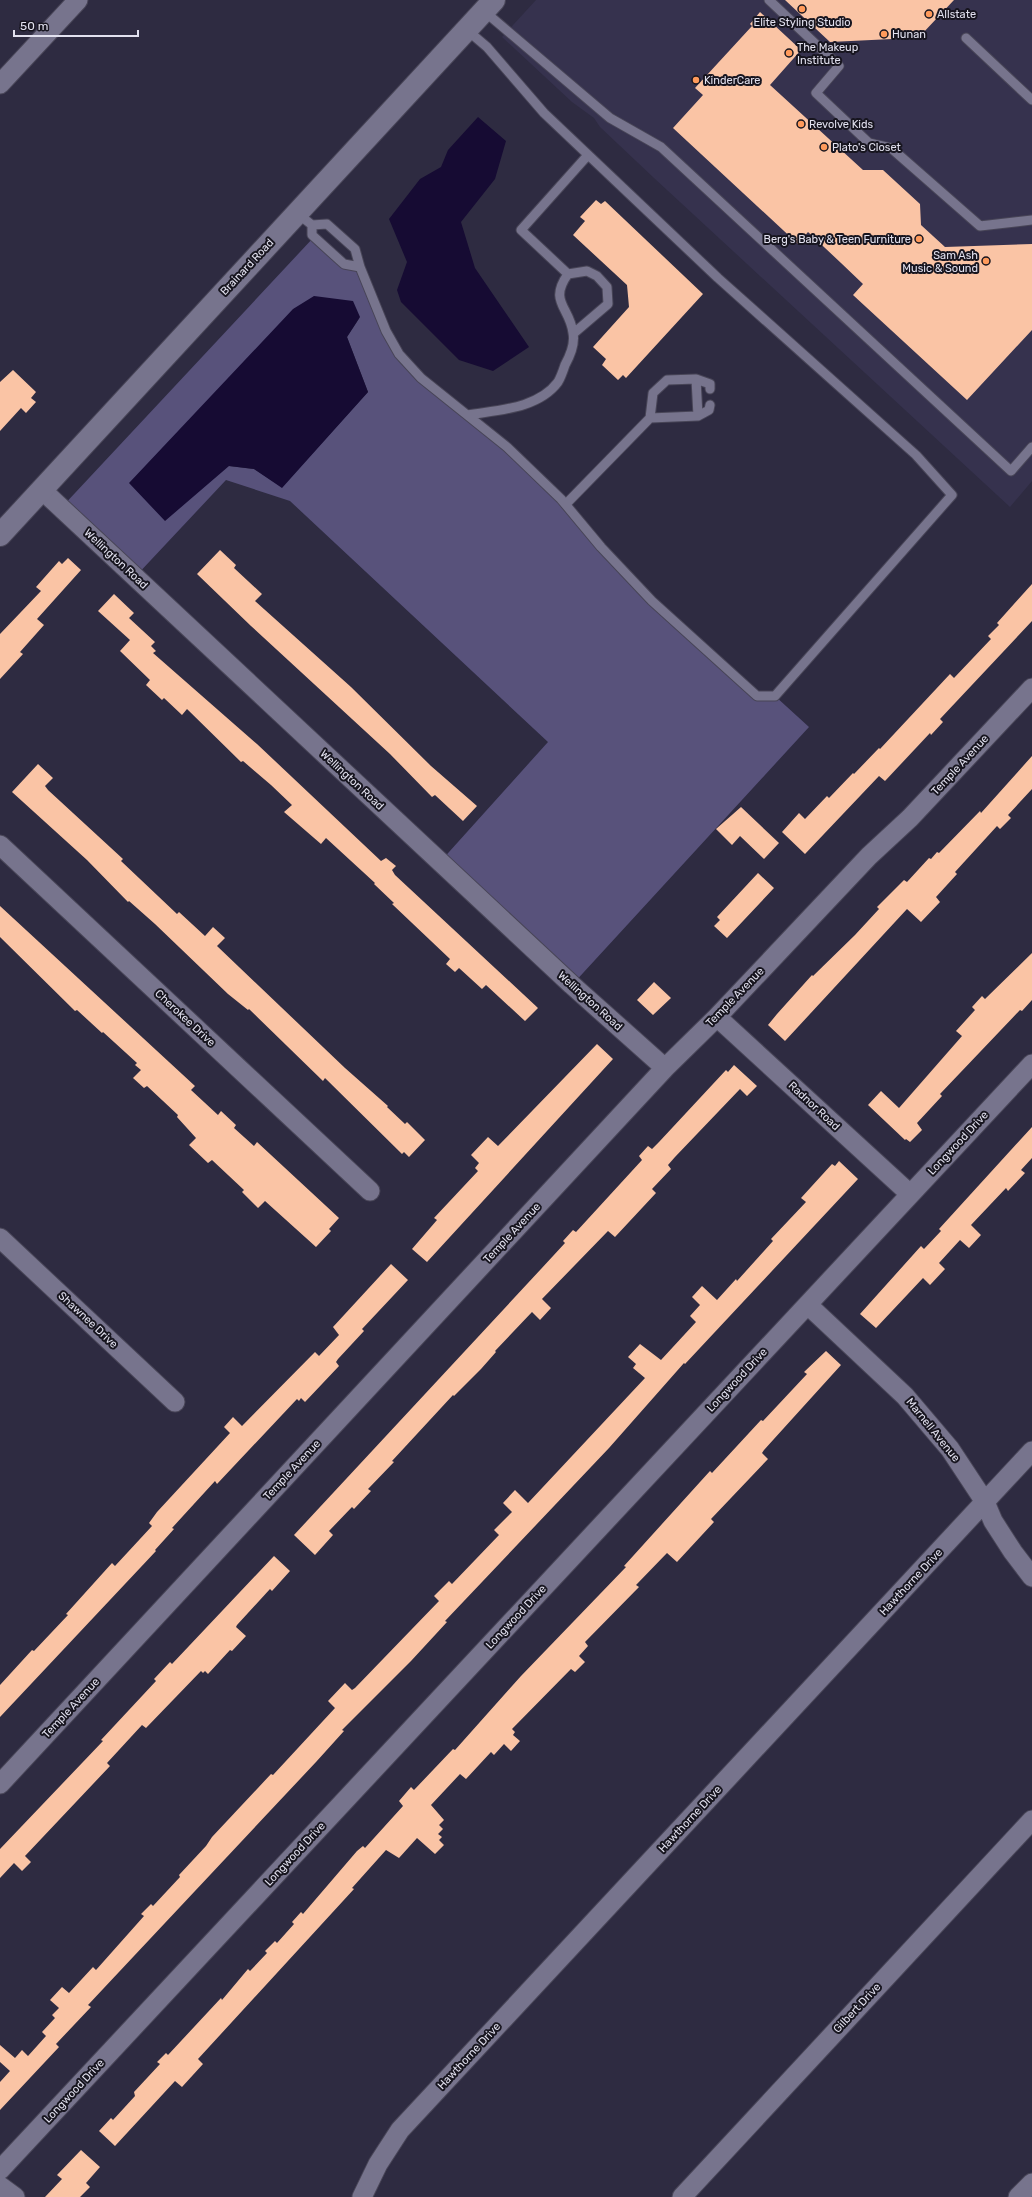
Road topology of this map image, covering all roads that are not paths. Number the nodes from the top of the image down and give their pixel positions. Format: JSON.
{"nodes":[{"id":1,"x":78,"y":0,"type":"edge"},
{"id":2,"x":769,"y":0,"type":"edge"},
{"id":3,"x":489,"y":6,"type":"edge"},
{"id":4,"x":467,"y":30,"type":"junction"},
{"id":5,"x":966,"y":38,"type":"dead end"},
{"id":6,"x":0,"y":84,"type":"edge"},
{"id":7,"x":1032,"y":100,"type":"edge"},
{"id":8,"x":588,"y":155,"type":"junction"},
{"id":9,"x":305,"y":219,"type":"junction"},
{"id":10,"x":1032,"y":220,"type":"edge"},
{"id":11,"x":360,"y":267,"type":"junction"},
{"id":12,"x":568,"y":274,"type":"junction"},
{"id":13,"x":574,"y":333,"type":"junction"},
{"id":14,"x":696,"y":379,"type":"junction"},
{"id":15,"x":710,"y":389,"type":"dead end"},
{"id":16,"x":710,"y":405,"type":"dead end"},
{"id":17,"x":468,"y":415,"type":"junction"},
{"id":18,"x":698,"y":416,"type":"junction"},
{"id":19,"x":650,"y":418,"type":"junction"},
{"id":20,"x":1032,"y":447,"type":"edge"},
{"id":21,"x":42,"y":490,"type":"junction"},
{"id":22,"x":566,"y":504,"type":"junction"},
{"id":23,"x":0,"y":535,"type":"edge"},
{"id":24,"x":1032,"y":688,"type":"edge"},
{"id":25,"x":0,"y":845,"type":"edge"},
{"id":26,"x":717,"y":1017,"type":"junction"},
{"id":27,"x":1032,"y":1064,"type":"edge"},
{"id":28,"x":665,"y":1068,"type":"junction"},
{"id":29,"x":370,"y":1191,"type":"dead end"},
{"id":30,"x":910,"y":1194,"type":"junction"},
{"id":31,"x":0,"y":1238,"type":"edge"},
{"id":32,"x":808,"y":1305,"type":"junction"},
{"id":33,"x":175,"y":1402,"type":"dead end"},
{"id":34,"x":1032,"y":1451,"type":"edge"},
{"id":35,"x":985,"y":1502,"type":"junction"},
{"id":36,"x":1032,"y":1577,"type":"edge"},
{"id":37,"x":0,"y":1784,"type":"edge"},
{"id":38,"x":1032,"y":1820,"type":"edge"},
{"id":39,"x":0,"y":2170,"type":"edge"},
{"id":40,"x":1032,"y":2182,"type":"edge"},
{"id":41,"x":0,"y":2186,"type":"edge"},
{"id":42,"x":15,"y":2197,"type":"edge"},
{"id":43,"x":362,"y":2197,"type":"edge"},
{"id":44,"x":682,"y":2197,"type":"edge"},
{"id":45,"x":1018,"y":2197,"type":"edge"}],
"edges":[{"from":1,"to":6,"type":"street"},
{"from":2,"to":10,"type":"lane"},
{"from":3,"to":4,"type":"main road","name":"Brainard Road"},
{"from":3,"to":20,"type":"lane"},
{"from":4,"to":8,"type":"lane"},
{"from":4,"to":9,"type":"main road","name":"Brainard Road"},
{"from":5,"to":7,"type":"lane"},
{"from":8,"to":12,"type":"lane"},
{"from":8,"to":22,"type":"lane"},
{"from":9,"to":11,"type":"lane"},
{"from":9,"to":11,"type":"lane"},
{"from":9,"to":21,"type":"main road","name":"Brainard Road"},
{"from":11,"to":17,"type":"lane"},
{"from":12,"to":13,"type":"lane"},
{"from":12,"to":13,"type":"lane"},
{"from":13,"to":17,"type":"lane"},
{"from":14,"to":15,"type":"lane"},
{"from":14,"to":18,"type":"lane"},
{"from":14,"to":19,"type":"lane"},
{"from":16,"to":18,"type":"lane"},
{"from":17,"to":22,"type":"lane"},
{"from":18,"to":19,"type":"lane"},
{"from":19,"to":22,"type":"lane"},
{"from":21,"to":23,"type":"main road","name":"Brainard Road"},
{"from":21,"to":28,"type":"street","name":"Wellington Road"},
{"from":24,"to":26,"type":"street","name":"Temple Avenue"},
{"from":25,"to":29,"type":"street","name":"Cherokee Drive"},
{"from":26,"to":28,"type":"street","name":"Temple Avenue"},
{"from":26,"to":30,"type":"street","name":"Radnor Road"},
{"from":27,"to":30,"type":"street","name":"Longwood Drive"},
{"from":28,"to":37,"type":"street","name":"Temple Avenue"},
{"from":30,"to":32,"type":"street","name":"Longwood Drive"},
{"from":31,"to":33,"type":"street","name":"Shawnee Drive"},
{"from":32,"to":35,"type":"street","name":"Marnell Avenue"},
{"from":32,"to":39,"type":"street","name":"Longwood Drive"},
{"from":34,"to":35,"type":"street","name":"Hawthorne Drive"},
{"from":35,"to":36,"type":"street","name":"Marnell Avenue"},
{"from":35,"to":43,"type":"street","name":"Hawthorne Drive"},
{"from":38,"to":44,"type":"street","name":"Gilbert Drive"},
{"from":40,"to":45,"type":"street"},
{"from":41,"to":42,"type":"street"}]}
